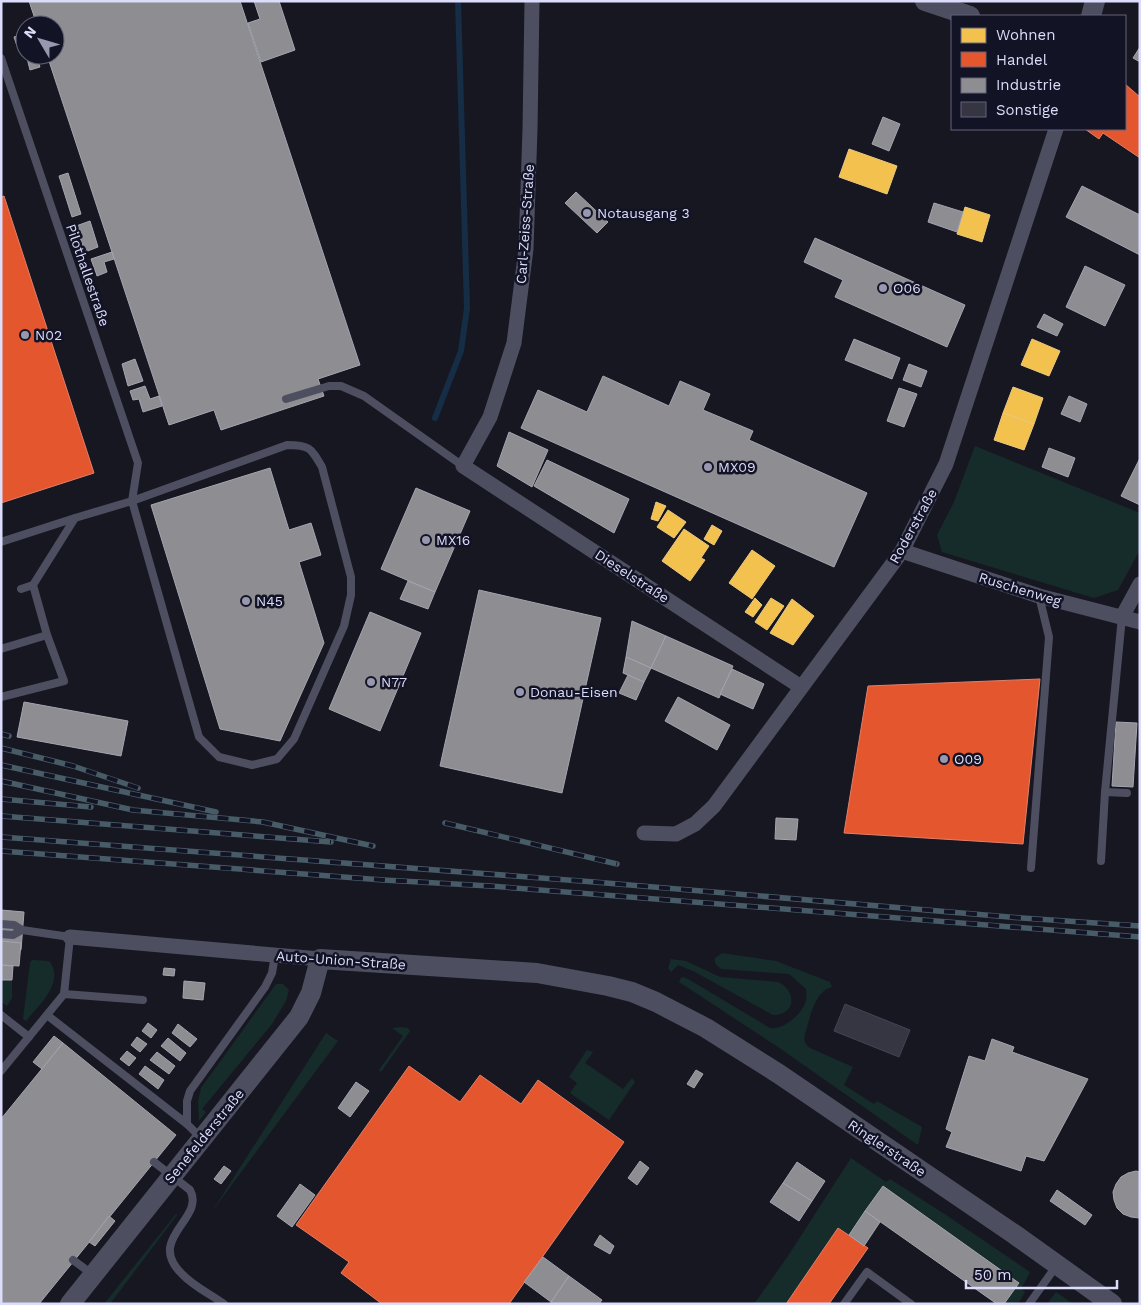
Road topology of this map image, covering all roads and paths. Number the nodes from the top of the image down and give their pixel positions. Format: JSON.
{"nodes":[{"id":1,"x":532,"y":1,"type":"edge"},
{"id":2,"x":925,"y":1,"type":"edge"},
{"id":3,"x":1095,"y":1,"type":"edge"},
{"id":4,"x":967,"y":15,"type":"edge"},
{"id":5,"x":1091,"y":15,"type":"edge"},
{"id":6,"x":1,"y":58,"type":"edge"},
{"id":7,"x":1056,"y":130,"type":"edge"},
{"id":8,"x":286,"y":399,"type":"dead end"},
{"id":9,"x":463,"y":466,"type":"junction"},
{"id":10,"x":132,"y":501,"type":"junction"},
{"id":11,"x":75,"y":518,"type":"junction"},
{"id":12,"x":1,"y":542,"type":"edge"},
{"id":13,"x":902,"y":551,"type":"junction"},
{"id":14,"x":1140,"y":584,"type":"edge"},
{"id":15,"x":32,"y":585,"type":"junction"},
{"id":16,"x":22,"y":588,"type":"dead end"},
{"id":17,"x":1038,"y":596,"type":"junction"},
{"id":18,"x":1122,"y":617,"type":"junction"},
{"id":19,"x":1140,"y":622,"type":"edge"},
{"id":20,"x":47,"y":636,"type":"junction"},
{"id":21,"x":1,"y":649,"type":"edge"},
{"id":22,"x":801,"y":686,"type":"junction"},
{"id":23,"x":1,"y":697,"type":"edge"},
{"id":24,"x":1105,"y":792,"type":"junction"},
{"id":25,"x":1127,"y":793,"type":"dead end"},
{"id":26,"x":644,"y":833,"type":"dead end"},
{"id":27,"x":1101,"y":861,"type":"dead end"},
{"id":28,"x":1031,"y":868,"type":"dead end"},
{"id":29,"x":1,"y":924,"type":"edge"},
{"id":30,"x":22,"y":930,"type":"junction"},
{"id":31,"x":1,"y":934,"type":"edge"},
{"id":32,"x":70,"y":937,"type":"junction"},
{"id":33,"x":275,"y":955,"type":"junction"},
{"id":34,"x":320,"y":959,"type":"junction"},
{"id":35,"x":64,"y":994,"type":"junction"},
{"id":36,"x":143,"y":1000,"type":"dead end"},
{"id":37,"x":656,"y":1002,"type":"joint"},
{"id":38,"x":1,"y":1015,"type":"edge"},
{"id":39,"x":48,"y":1015,"type":"junction"},
{"id":40,"x":29,"y":1037,"type":"junction"},
{"id":41,"x":1,"y":1071,"type":"edge"},
{"id":42,"x":187,"y":1124,"type":"junction"},
{"id":43,"x":202,"y":1139,"type":"junction"},
{"id":44,"x":154,"y":1162,"type":"dead end"},
{"id":45,"x":172,"y":1176,"type":"junction"},
{"id":46,"x":73,"y":1260,"type":"dead end"},
{"id":47,"x":1057,"y":1265,"type":"junction"},
{"id":48,"x":93,"y":1275,"type":"junction"},
{"id":49,"x":70,"y":1304,"type":"edge"},
{"id":50,"x":224,"y":1304,"type":"edge"},
{"id":51,"x":844,"y":1304,"type":"edge"},
{"id":52,"x":911,"y":1304,"type":"edge"},
{"id":53,"x":1029,"y":1304,"type":"edge"},
{"id":54,"x":1112,"y":1304,"type":"edge"}],
"edges":[{"from":1,"to":9,"type":"street","name":"Carl-Zeiss-Straße"},
{"from":2,"to":4,"type":"street"},
{"from":3,"to":5,"type":"street"},
{"from":6,"to":10,"type":"lane","name":"Pilothallestraße"},
{"from":7,"to":13,"type":"street","name":"Roderstraße"},
{"from":8,"to":9,"type":"lane"},
{"from":9,"to":22,"type":"street","name":"Dieselstraße"},
{"from":10,"to":10,"type":"lane"},
{"from":10,"to":11,"type":"lane"},
{"from":11,"to":12,"type":"lane"},
{"from":11,"to":15,"type":"lane"},
{"from":13,"to":17,"type":"street","name":"Ruschenweg"},
{"from":13,"to":22,"type":"street","name":"Roderstraße"},
{"from":14,"to":18,"type":"street"},
{"from":15,"to":16,"type":"lane"},
{"from":15,"to":20,"type":"lane"},
{"from":17,"to":18,"type":"street","name":"Ruschenweg"},
{"from":17,"to":28,"type":"lane"},
{"from":18,"to":19,"type":"street","name":"Ruschenweg"},
{"from":18,"to":24,"type":"lane"},
{"from":20,"to":21,"type":"lane"},
{"from":20,"to":23,"type":"lane"},
{"from":22,"to":26,"type":"street","name":"Roderstraße"},
{"from":24,"to":25,"type":"lane"},
{"from":24,"to":27,"type":"lane"},
{"from":29,"to":30,"type":"lane"},
{"from":30,"to":31,"type":"lane"},
{"from":30,"to":32,"type":"lane","name":"Auto-Union-Straße"},
{"from":32,"to":33,"type":"street","name":"Auto-Union-Straße"},
{"from":32,"to":35,"type":"lane"},
{"from":33,"to":34,"type":"street","name":"Auto-Union-Straße"},
{"from":33,"to":42,"type":"lane"},
{"from":34,"to":37,"type":"street","name":"Auto-Union-Straße"},
{"from":34,"to":43,"type":"street","name":"Senefelderstraße"},
{"from":35,"to":36,"type":"lane"},
{"from":35,"to":39,"type":"lane"},
{"from":37,"to":47,"type":"street","name":"Ringlerstraße"},
{"from":38,"to":40,"type":"lane"},
{"from":39,"to":40,"type":"lane"},
{"from":39,"to":42,"type":"lane"},
{"from":40,"to":41,"type":"lane"},
{"from":42,"to":43,"type":"lane"},
{"from":43,"to":45,"type":"street","name":"Senefelderstraße"},
{"from":44,"to":45,"type":"lane"},
{"from":45,"to":48,"type":"street","name":"Senefelderstraße"},
{"from":45,"to":50,"type":"lane"},
{"from":46,"to":48,"type":"lane"},
{"from":47,"to":53,"type":"lane"},
{"from":47,"to":54,"type":"street","name":"Ringlerstraße"},
{"from":48,"to":49,"type":"street","name":"Senefelderstraße"},
{"from":51,"to":52,"type":"lane"}]}
